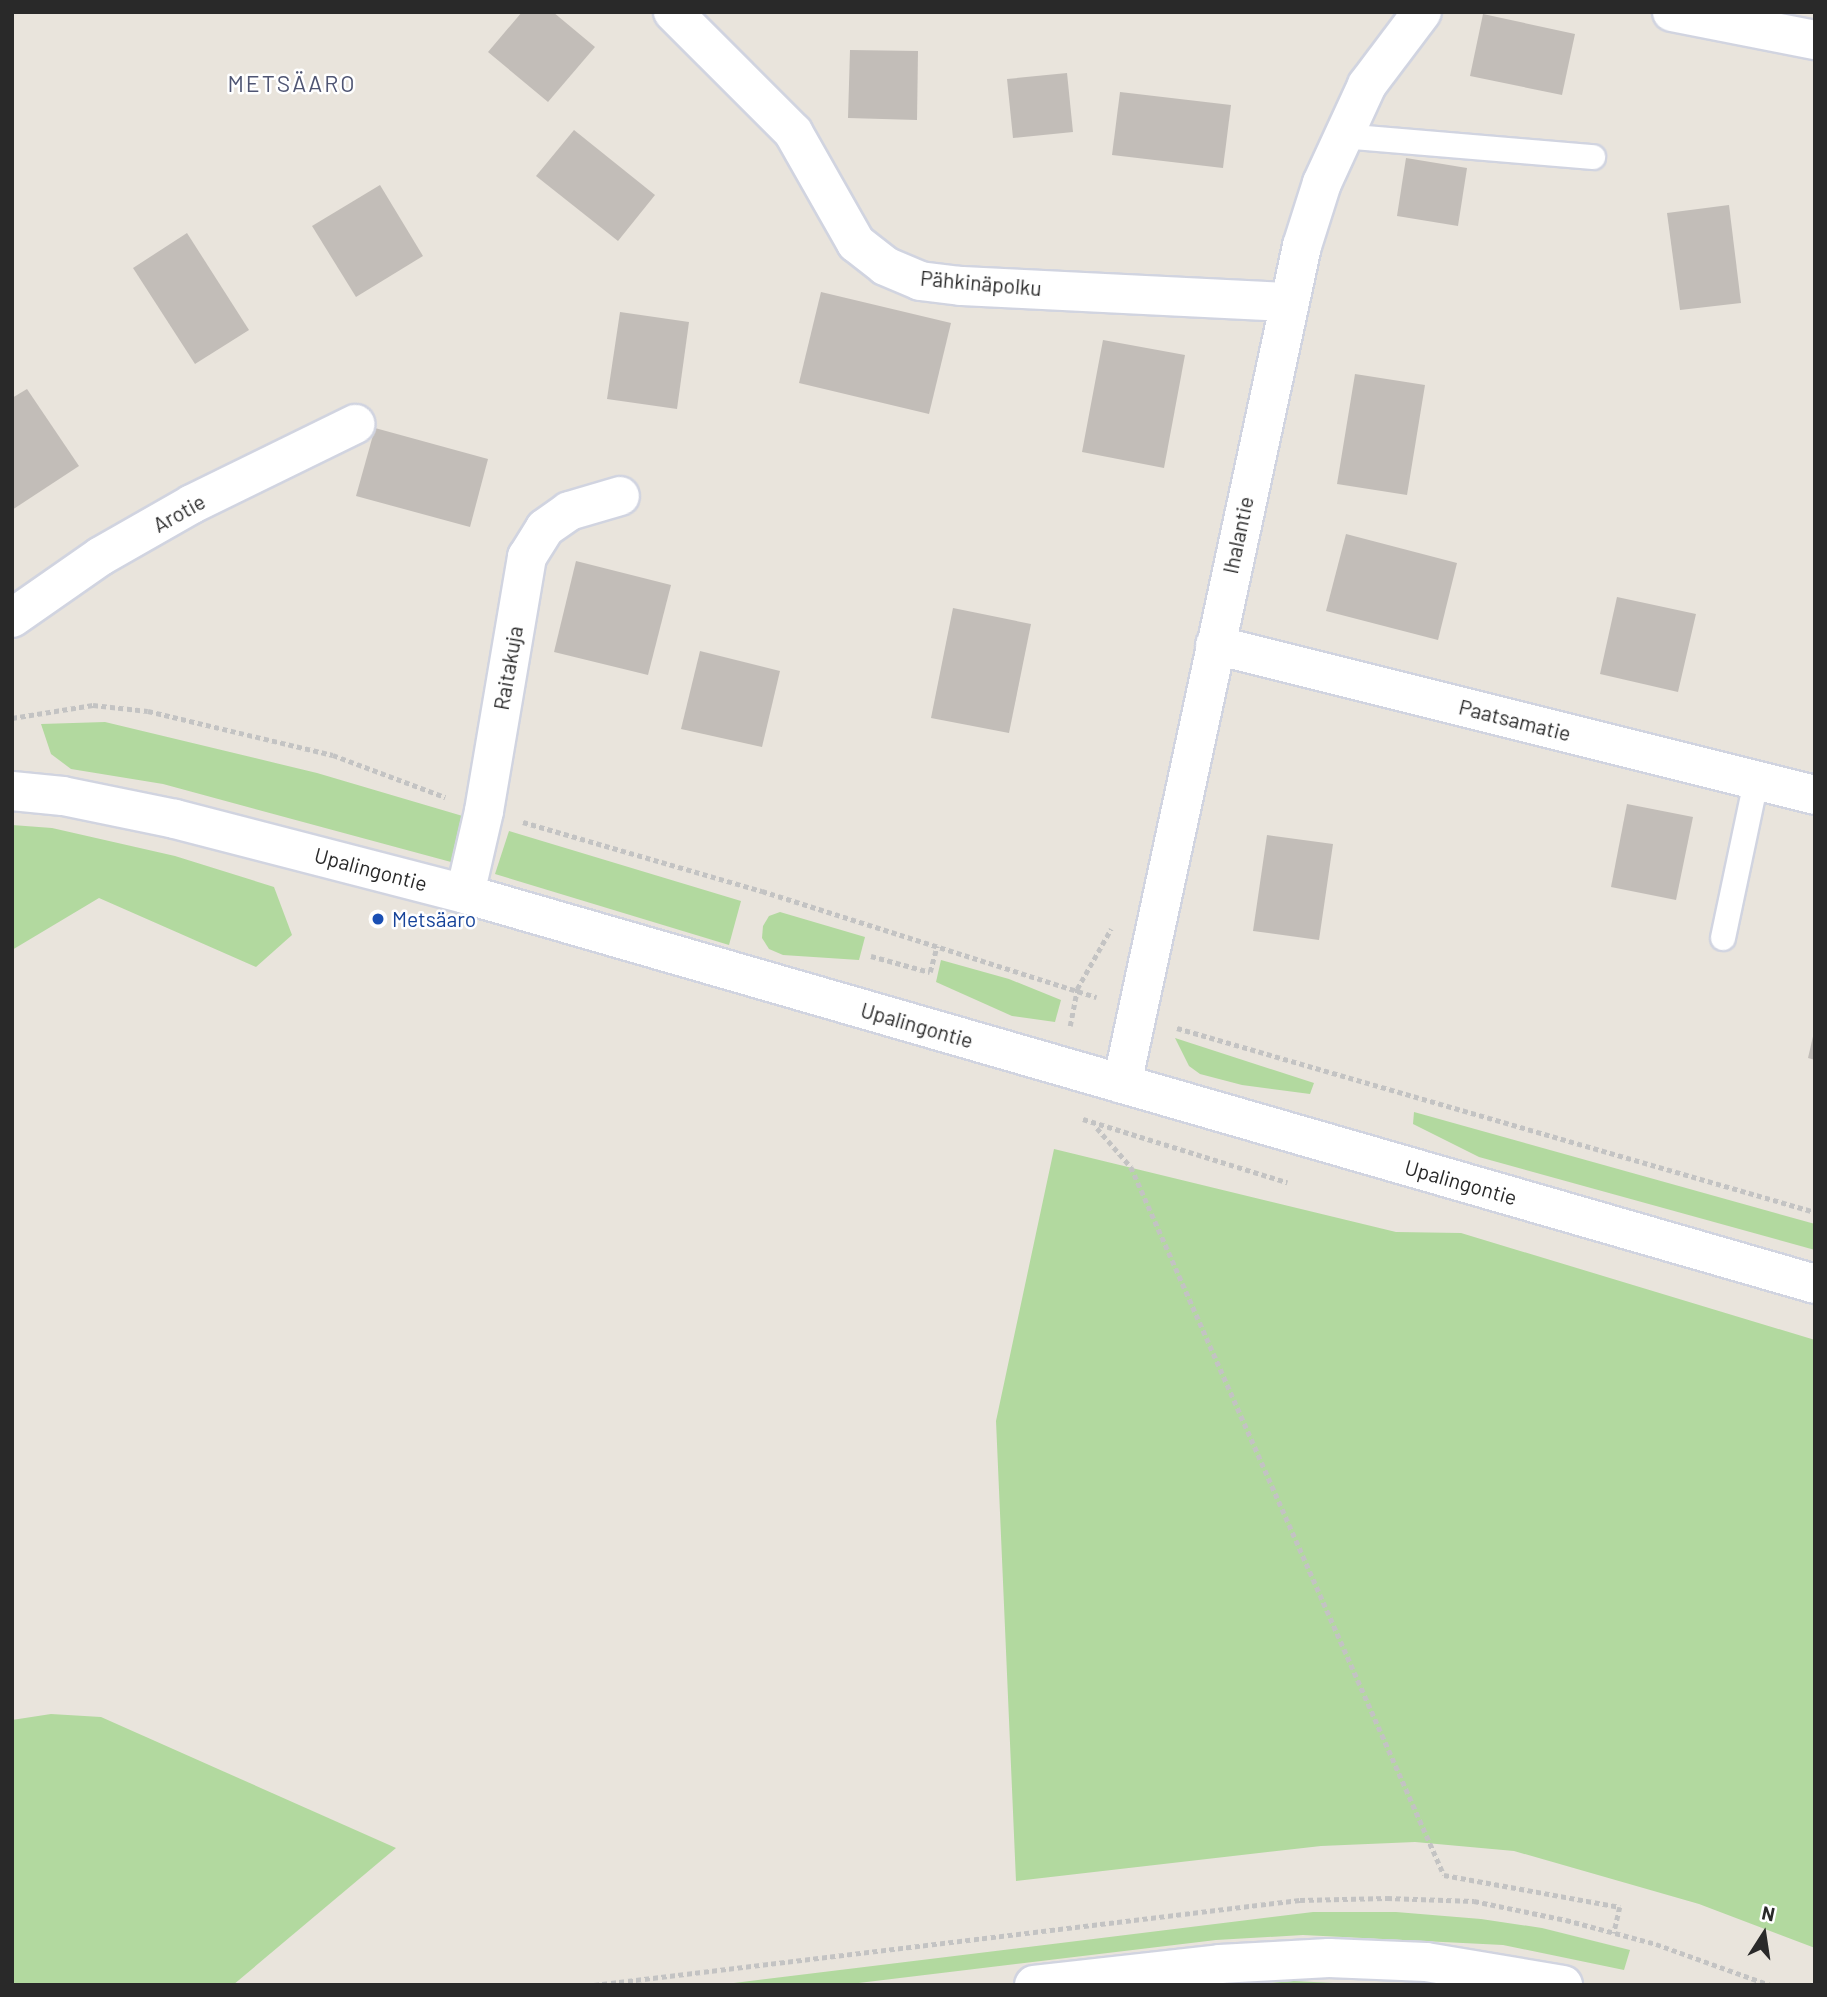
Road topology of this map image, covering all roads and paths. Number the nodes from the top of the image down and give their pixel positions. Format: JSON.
{"nodes":[{"id":1,"x":673,"y":12,"type":"edge"},
{"id":2,"x":1422,"y":12,"type":"edge"},
{"id":3,"x":1672,"y":12,"type":"edge"},
{"id":4,"x":1815,"y":40,"type":"edge"},
{"id":5,"x":1342,"y":136,"type":"junction"},
{"id":6,"x":1593,"y":157,"type":"dead end"},
{"id":7,"x":1288,"y":302,"type":"junction"},
{"id":8,"x":355,"y":424,"type":"dead end"},
{"id":9,"x":620,"y":495,"type":"dead end"},
{"id":10,"x":12,"y":618,"type":"edge"},
{"id":11,"x":1215,"y":645,"type":"junction"},
{"id":12,"x":12,"y":718,"type":"edge"},
{"id":13,"x":1756,"y":781,"type":"junction"},
{"id":14,"x":12,"y":791,"type":"edge"},
{"id":15,"x":1815,"y":795,"type":"edge"},
{"id":16,"x":484,"y":811,"type":"junction"},
{"id":17,"x":465,"y":894,"type":"junction"},
{"id":18,"x":1723,"y":938,"type":"dead end"},
{"id":19,"x":937,"y":946,"type":"junction"},
{"id":20,"x":871,"y":956,"type":"dead end"},
{"id":21,"x":1136,"y":1012,"type":"junction"},
{"id":22,"x":1122,"y":1084,"type":"junction"},
{"id":23,"x":1287,"y":1182,"type":"dead end"},
{"id":24,"x":1815,"y":1212,"type":"edge"},
{"id":25,"x":1815,"y":1284,"type":"edge"},
{"id":26,"x":1614,"y":1933,"type":"dead end"},
{"id":27,"x":1034,"y":1985,"type":"edge"},
{"id":28,"x":1563,"y":1985,"type":"edge"}],
"edges":[{"from":1,"to":7,"type":"street","name":"Pähkinäpolku"},
{"from":2,"to":5,"type":"street","name":"Ihalantie"},
{"from":3,"to":4,"type":"street"},
{"from":5,"to":6,"type":"lane"},
{"from":5,"to":7,"type":"street","name":"Ihalantie"},
{"from":7,"to":11,"type":"street","name":"Ihalantie"},
{"from":8,"to":10,"type":"street","name":"Arotie"},
{"from":9,"to":16,"type":"street","name":"Raitakuja"},
{"from":11,"to":13,"type":"street","name":"Paatsamatie"},
{"from":11,"to":21,"type":"street","name":"Ihalantie"},
{"from":12,"to":16,"type":"path"},
{"from":13,"to":15,"type":"street","name":"Paatsamatie"},
{"from":13,"to":18,"type":"lane"},
{"from":14,"to":17,"type":"street","name":"Upalingontie"},
{"from":16,"to":17,"type":"street","name":"Raitakuja"},
{"from":16,"to":19,"type":"path"},
{"from":17,"to":22,"type":"street","name":"Upalingontie"},
{"from":19,"to":20,"type":"path"},
{"from":19,"to":21,"type":"path"},
{"from":21,"to":22,"type":"street","name":"Ihalantie"},
{"from":21,"to":24,"type":"path"},
{"from":22,"to":25,"type":"street","name":"Upalingontie"},
{"from":23,"to":26,"type":"path"},
{"from":27,"to":28,"type":"street"}]}
